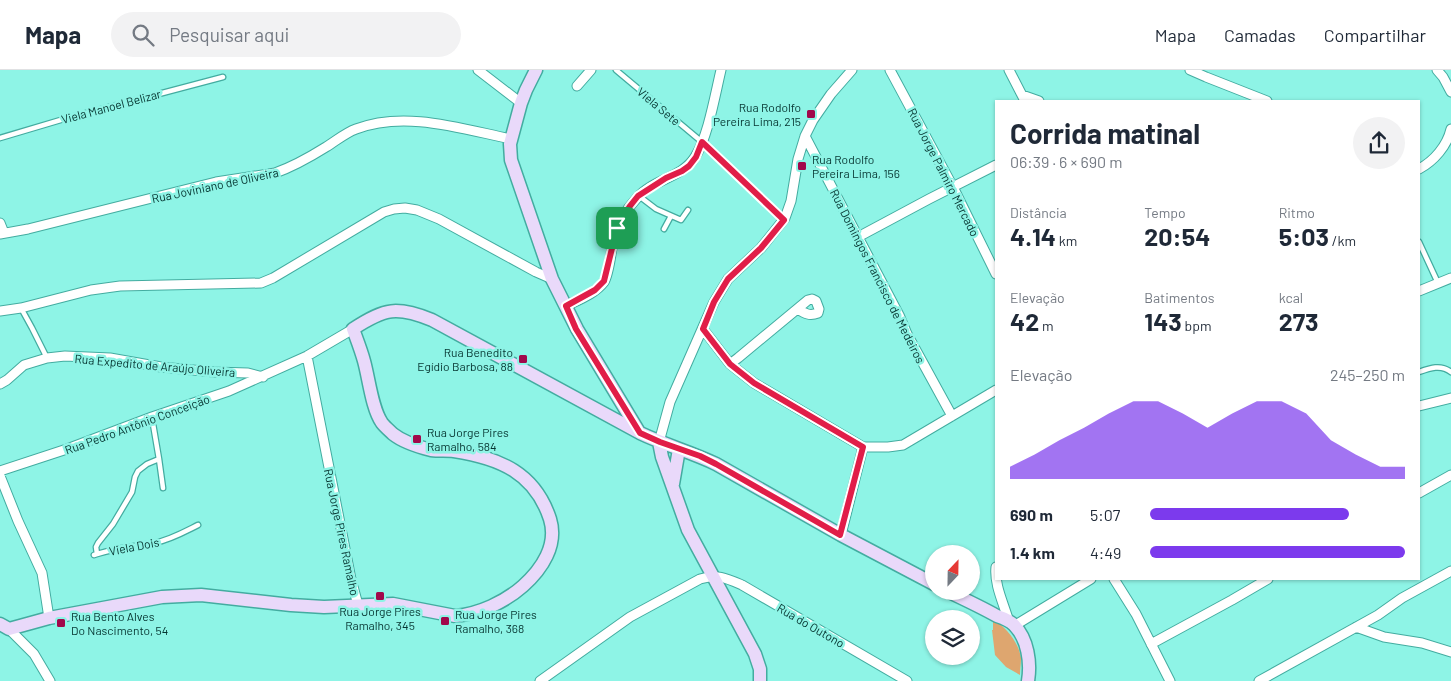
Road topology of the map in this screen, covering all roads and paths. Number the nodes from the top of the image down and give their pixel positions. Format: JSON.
{"nodes":[{"id":1,"x":478,"y":70,"type":"edge"},
{"id":2,"x":536,"y":70,"type":"edge"},
{"id":3,"x":591,"y":70,"type":"edge"},
{"id":4,"x":616,"y":70,"type":"edge"},
{"id":5,"x":721,"y":70,"type":"edge"},
{"id":6,"x":852,"y":70,"type":"edge"},
{"id":7,"x":890,"y":70,"type":"edge"},
{"id":8,"x":1010,"y":70,"type":"edge"},
{"id":9,"x":1190,"y":70,"type":"edge"},
{"id":10,"x":1437,"y":70,"type":"edge"},
{"id":11,"x":223,"y":77,"type":"dead end"},
{"id":12,"x":577,"y":86,"type":"dead end"},
{"id":13,"x":1451,"y":92,"type":"edge"},
{"id":14,"x":1023,"y":98,"type":"edge"},
{"id":15,"x":1264,"y":100,"type":"edge"},
{"id":16,"x":520,"y":103,"type":"junction"},
{"id":17,"x":1451,"y":129,"type":"edge"},
{"id":18,"x":805,"y":136,"type":"junction"},
{"id":19,"x":0,"y":138,"type":"edge"},
{"id":20,"x":511,"y":139,"type":"junction"},
{"id":21,"x":702,"y":142,"type":"junction"},
{"id":22,"x":1420,"y":160,"type":"edge"},
{"id":23,"x":1429,"y":164,"type":"junction"},
{"id":24,"x":995,"y":166,"type":"edge"},
{"id":25,"x":1420,"y":168,"type":"edge"},
{"id":26,"x":954,"y":187,"type":"junction"},
{"id":27,"x":638,"y":196,"type":"junction"},
{"id":28,"x":688,"y":210,"type":"dead end"},
{"id":29,"x":671,"y":216,"type":"junction"},
{"id":30,"x":784,"y":220,"type":"junction"},
{"id":31,"x":0,"y":223,"type":"edge"},
{"id":32,"x":664,"y":229,"type":"dead end"},
{"id":33,"x":2,"y":234,"type":"edge"},
{"id":34,"x":858,"y":238,"type":"junction"},
{"id":35,"x":1420,"y":244,"type":"edge"},
{"id":36,"x":995,"y":272,"type":"edge"},
{"id":37,"x":1451,"y":278,"type":"edge"},
{"id":38,"x":552,"y":279,"type":"junction"},
{"id":39,"x":1438,"y":283,"type":"junction"},
{"id":40,"x":1420,"y":291,"type":"edge"},
{"id":41,"x":566,"y":306,"type":"junction"},
{"id":42,"x":21,"y":308,"type":"junction"},
{"id":43,"x":798,"y":309,"type":"dead end"},
{"id":44,"x":0,"y":311,"type":"edge"},
{"id":45,"x":353,"y":329,"type":"junction"},
{"id":46,"x":703,"y":329,"type":"junction"},
{"id":47,"x":307,"y":356,"type":"junction"},
{"id":48,"x":47,"y":358,"type":"junction"},
{"id":49,"x":730,"y":364,"type":"junction"},
{"id":50,"x":1420,"y":372,"type":"edge"},
{"id":51,"x":1451,"y":372,"type":"edge"},
{"id":52,"x":263,"y":377,"type":"junction"},
{"id":53,"x":0,"y":384,"type":"edge"},
{"id":54,"x":995,"y":391,"type":"edge"},
{"id":55,"x":1451,"y":398,"type":"edge"},
{"id":56,"x":1420,"y":406,"type":"edge"},
{"id":57,"x":152,"y":416,"type":"junction"},
{"id":58,"x":952,"y":416,"type":"junction"},
{"id":59,"x":640,"y":433,"type":"junction"},
{"id":60,"x":660,"y":442,"type":"junction"},
{"id":61,"x":863,"y":447,"type":"junction"},
{"id":62,"x":679,"y":449,"type":"junction"},
{"id":63,"x":159,"y":459,"type":"junction"},
{"id":64,"x":0,"y":471,"type":"edge"},
{"id":65,"x":1451,"y":475,"type":"edge"},
{"id":66,"x":0,"y":476,"type":"edge"},
{"id":67,"x":673,"y":487,"type":"junction"},
{"id":68,"x":163,"y":488,"type":"dead end"},
{"id":69,"x":1420,"y":492,"type":"edge"},
{"id":70,"x":198,"y":525,"type":"dead end"},
{"id":71,"x":840,"y":535,"type":"junction"},
{"id":72,"x":1451,"y":571,"type":"edge"},
{"id":73,"x":712,"y":576,"type":"junction"},
{"id":74,"x":925,"y":579,"type":"edge"},
{"id":75,"x":996,"y":580,"type":"edge"},
{"id":76,"x":1089,"y":580,"type":"edge"},
{"id":77,"x":1115,"y":580,"type":"edge"},
{"id":78,"x":1266,"y":580,"type":"edge"},
{"id":79,"x":965,"y":600,"type":"edge"},
{"id":80,"x":358,"y":605,"type":"junction"},
{"id":81,"x":49,"y":618,"type":"junction"},
{"id":82,"x":1012,"y":624,"type":"junction"},
{"id":83,"x":5,"y":626,"type":"edge"},
{"id":84,"x":1356,"y":627,"type":"junction"},
{"id":85,"x":1151,"y":644,"type":"junction"},
{"id":86,"x":1451,"y":652,"type":"edge"},
{"id":87,"x":50,"y":681,"type":"edge"},
{"id":88,"x":540,"y":681,"type":"edge"},
{"id":89,"x":760,"y":681,"type":"edge"},
{"id":90,"x":907,"y":681,"type":"edge"},
{"id":91,"x":1028,"y":681,"type":"edge"},
{"id":92,"x":1170,"y":681,"type":"edge"},
{"id":93,"x":1259,"y":681,"type":"edge"}],
"edges":[{"from":1,"to":16,"type":"street"},
{"from":2,"to":16,"type":"street"},
{"from":3,"to":12,"type":"street"},
{"from":4,"to":21,"type":"lane","name":"Viela Sete"},
{"from":5,"to":21,"type":"street"},
{"from":6,"to":18,"type":"street"},
{"from":7,"to":26,"type":"street","name":"Rua Jorge Palmiro Mercado"},
{"from":8,"to":14,"type":"street"},
{"from":9,"to":15,"type":"street"},
{"from":10,"to":13,"type":"street"},
{"from":11,"to":19,"type":"lane","name":"Viela Manoel Belizar"},
{"from":16,"to":20,"type":"street"},
{"from":17,"to":23,"type":"street"},
{"from":18,"to":30,"type":"street"},
{"from":18,"to":34,"type":"street","name":"Rua Domingos Francisco de Medeiros"},
{"from":20,"to":33,"type":"street","name":"Rua Joviniano de Oliveira"},
{"from":20,"to":38,"type":"street"},
{"from":21,"to":27,"type":"street"},
{"from":21,"to":30,"type":"lane","name":"Viela Sete"},
{"from":22,"to":23,"type":"street"},
{"from":23,"to":25,"type":"street"},
{"from":24,"to":26,"type":"street"},
{"from":26,"to":34,"type":"street"},
{"from":26,"to":36,"type":"street","name":"Rua Jorge Palmiro Mercado"},
{"from":27,"to":29,"type":"lane"},
{"from":27,"to":41,"type":"street"},
{"from":28,"to":29,"type":"lane"},
{"from":29,"to":32,"type":"lane"},
{"from":30,"to":46,"type":"street"},
{"from":31,"to":33,"type":"street"},
{"from":34,"to":58,"type":"street","name":"Rua Domingos Francisco de Medeiros"},
{"from":35,"to":39,"type":"lane"},
{"from":37,"to":39,"type":"street"},
{"from":38,"to":41,"type":"street"},
{"from":38,"to":42,"type":"street"},
{"from":39,"to":40,"type":"street"},
{"from":41,"to":59,"type":"street"},
{"from":42,"to":44,"type":"street"},
{"from":42,"to":48,"type":"lane"},
{"from":43,"to":49,"type":"street"},
{"from":45,"to":47,"type":"street","name":"Rua Pedro Antônio Conceição"},
{"from":45,"to":59,"type":"street"},
{"from":45,"to":80,"type":"street","name":"Rua Jorge Pires Ramalho"},
{"from":46,"to":49,"type":"street"},
{"from":46,"to":60,"type":"street"},
{"from":47,"to":52,"type":"street","name":"Rua Pedro Antônio Conceição"},
{"from":47,"to":80,"type":"street","name":"Rua Jorge Pires Ramalho"},
{"from":48,"to":52,"type":"street","name":"Rua Expedito de Araújo Oliveira"},
{"from":48,"to":53,"type":"street","name":"Rua Expedito de Araújo Oliveira"},
{"from":49,"to":61,"type":"street"},
{"from":50,"to":51,"type":"lane"},
{"from":52,"to":57,"type":"street","name":"Rua Pedro Antônio Conceição"},
{"from":54,"to":58,"type":"street"},
{"from":55,"to":56,"type":"street"},
{"from":57,"to":63,"type":"lane"},
{"from":57,"to":64,"type":"street","name":"Rua Pedro Antônio Conceição"},
{"from":58,"to":61,"type":"street"},
{"from":59,"to":60,"type":"street"},
{"from":60,"to":62,"type":"street"},
{"from":60,"to":67,"type":"street"},
{"from":61,"to":71,"type":"street"},
{"from":62,"to":67,"type":"street"},
{"from":62,"to":71,"type":"street"},
{"from":63,"to":68,"type":"lane"},
{"from":63,"to":70,"type":"lane","name":"Viela Dois"},
{"from":65,"to":69,"type":"street"},
{"from":66,"to":81,"type":"street"},
{"from":67,"to":73,"type":"street"},
{"from":71,"to":74,"type":"street"},
{"from":72,"to":84,"type":"street"},
{"from":73,"to":88,"type":"street"},
{"from":73,"to":89,"type":"street"},
{"from":73,"to":90,"type":"street","name":"Rua do Outono"},
{"from":75,"to":82,"type":"street"},
{"from":76,"to":82,"type":"street"},
{"from":77,"to":85,"type":"street"},
{"from":78,"to":85,"type":"street"},
{"from":79,"to":82,"type":"street"},
{"from":80,"to":81,"type":"street"},
{"from":81,"to":83,"type":"street"},
{"from":82,"to":91,"type":"street"},
{"from":83,"to":87,"type":"street"},
{"from":84,"to":86,"type":"street"},
{"from":84,"to":93,"type":"street"},
{"from":85,"to":92,"type":"street"}]}
